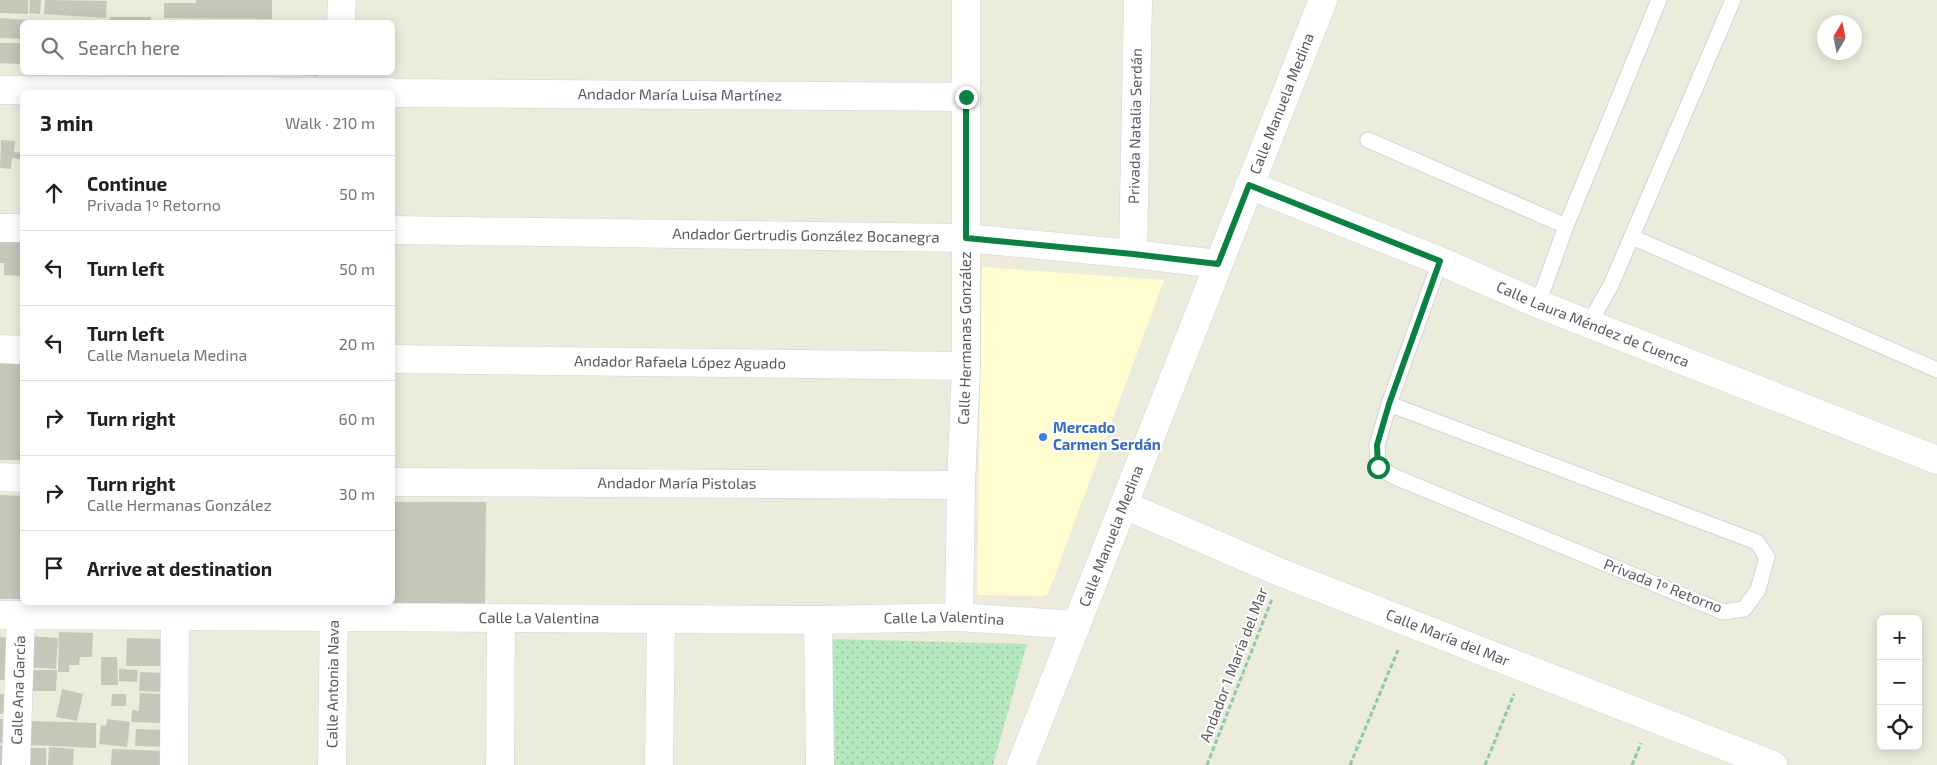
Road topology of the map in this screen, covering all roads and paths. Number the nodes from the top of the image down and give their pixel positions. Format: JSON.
{"nodes":[{"id":1,"x":342,"y":0,"type":"edge"},
{"id":2,"x":966,"y":0,"type":"edge"},
{"id":3,"x":1138,"y":0,"type":"edge"},
{"id":4,"x":1324,"y":0,"type":"edge"},
{"id":5,"x":1660,"y":0,"type":"edge"},
{"id":6,"x":1733,"y":0,"type":"edge"},
{"id":7,"x":341,"y":20,"type":"edge"},
{"id":8,"x":340,"y":75,"type":"edge"},
{"id":9,"x":0,"y":90,"type":"edge"},
{"id":10,"x":20,"y":90,"type":"edge"},
{"id":11,"x":339,"y":90,"type":"edge"},
{"id":12,"x":395,"y":92,"type":"edge"},
{"id":13,"x":966,"y":97,"type":"junction"},
{"id":14,"x":1368,"y":140,"type":"dead end"},
{"id":15,"x":1249,"y":185,"type":"junction"},
{"id":16,"x":1566,"y":226,"type":"junction"},
{"id":17,"x":0,"y":228,"type":"edge"},
{"id":18,"x":20,"y":228,"type":"edge"},
{"id":19,"x":395,"y":230,"type":"edge"},
{"id":20,"x":1632,"y":237,"type":"junction"},
{"id":21,"x":966,"y":238,"type":"junction"},
{"id":22,"x":1133,"y":254,"type":"junction"},
{"id":23,"x":1440,"y":261,"type":"junction"},
{"id":24,"x":1218,"y":264,"type":"junction"},
{"id":25,"x":1538,"y":304,"type":"junction"},
{"id":26,"x":1589,"y":324,"type":"junction"},
{"id":27,"x":0,"y":349,"type":"edge"},
{"id":28,"x":20,"y":350,"type":"edge"},
{"id":29,"x":395,"y":359,"type":"edge"},
{"id":30,"x":966,"y":366,"type":"junction"},
{"id":31,"x":1937,"y":370,"type":"edge"},
{"id":32,"x":1389,"y":404,"type":"junction"},
{"id":33,"x":1937,"y":460,"type":"edge"},
{"id":34,"x":0,"y":478,"type":"edge"},
{"id":35,"x":20,"y":478,"type":"edge"},
{"id":36,"x":395,"y":482,"type":"edge"},
{"id":37,"x":961,"y":485,"type":"junction"},
{"id":38,"x":1124,"y":505,"type":"junction"},
{"id":39,"x":1282,"y":573,"type":"junction"},
{"id":40,"x":334,"y":610,"type":"edge"},
{"id":41,"x":10,"y":615,"type":"edge"},
{"id":42,"x":175,"y":615,"type":"junction"},
{"id":43,"x":959,"y":617,"type":"junction"},
{"id":44,"x":501,"y":618,"type":"junction"},
{"id":45,"x":661,"y":619,"type":"junction"},
{"id":46,"x":818,"y":620,"type":"junction"},
{"id":47,"x":1410,"y":621,"type":"junction"},
{"id":48,"x":1076,"y":625,"type":"junction"},
{"id":49,"x":1524,"y":668,"type":"junction"},
{"id":50,"x":16,"y":765,"type":"edge"},
{"id":51,"x":174,"y":765,"type":"edge"},
{"id":52,"x":332,"y":765,"type":"edge"},
{"id":53,"x":500,"y":765,"type":"edge"},
{"id":54,"x":659,"y":765,"type":"edge"},
{"id":55,"x":820,"y":765,"type":"edge"},
{"id":56,"x":1021,"y":765,"type":"edge"},
{"id":57,"x":1207,"y":765,"type":"edge"},
{"id":58,"x":1350,"y":765,"type":"edge"},
{"id":59,"x":1485,"y":765,"type":"edge"},
{"id":60,"x":1773,"y":765,"type":"edge"}],
"edges":[{"from":1,"to":7,"type":"street"},
{"from":2,"to":13,"type":"street","name":"Calle Hermanas González"},
{"from":3,"to":22,"type":"street","name":"Privada Natalia Serdán"},
{"from":4,"to":15,"type":"street","name":"Calle Manuela Medina"},
{"from":5,"to":16,"type":"lane"},
{"from":6,"to":20,"type":"lane"},
{"from":8,"to":11,"type":"street"},
{"from":9,"to":10,"type":"street","name":"Andador María Luisa Martínez"},
{"from":12,"to":13,"type":"street","name":"Andador María Luisa Martínez"},
{"from":13,"to":21,"type":"street","name":"Calle Hermanas González"},
{"from":14,"to":16,"type":"lane"},
{"from":15,"to":23,"type":"street","name":"Calle Laura Méndez de Cuenca"},
{"from":15,"to":24,"type":"street","name":"Calle Manuela Medina"},
{"from":16,"to":25,"type":"lane"},
{"from":17,"to":18,"type":"street"},
{"from":19,"to":21,"type":"street","name":"Andador Gertrudis González Bocanegra"},
{"from":20,"to":26,"type":"lane"},
{"from":20,"to":31,"type":"lane"},
{"from":21,"to":22,"type":"street","name":"Andador Gertrudis González Bocanegra"},
{"from":21,"to":30,"type":"street","name":"Calle Hermanas González"},
{"from":22,"to":24,"type":"street","name":"Andador Gertrudis González Bocanegra"},
{"from":23,"to":25,"type":"street","name":"Calle Laura Méndez de Cuenca"},
{"from":23,"to":32,"type":"lane","name":"Privada 1º Retorno"},
{"from":24,"to":38,"type":"street","name":"Calle Manuela Medina"},
{"from":25,"to":26,"type":"street","name":"Calle Laura Méndez de Cuenca"},
{"from":26,"to":33,"type":"street","name":"Calle Laura Méndez de Cuenca"},
{"from":27,"to":28,"type":"street"},
{"from":29,"to":30,"type":"street","name":"Andador Rafaela López Aguado"},
{"from":30,"to":37,"type":"street","name":"Calle Hermanas González"},
{"from":32,"to":32,"type":"lane","name":"Privada 1º Retorno"},
{"from":34,"to":35,"type":"street"},
{"from":36,"to":37,"type":"street","name":"Andador María Pistolas"},
{"from":37,"to":43,"type":"street","name":"Calle Hermanas González"},
{"from":38,"to":39,"type":"street","name":"Calle María del Mar"},
{"from":38,"to":48,"type":"street","name":"Calle Manuela Medina"},
{"from":39,"to":47,"type":"street","name":"Calle María del Mar"},
{"from":39,"to":57,"type":"path","name":"Andador 1 María del Mar"},
{"from":40,"to":42,"type":"street","name":"Calle La Valentina"},
{"from":40,"to":44,"type":"street","name":"Calle La Valentina"},
{"from":40,"to":52,"type":"street","name":"Calle Antonia Nava"},
{"from":41,"to":42,"type":"street","name":"Calle La Valentina"},
{"from":41,"to":50,"type":"street","name":"Calle Ana García"},
{"from":42,"to":51,"type":"street"},
{"from":43,"to":46,"type":"street","name":"Calle La Valentina"},
{"from":43,"to":48,"type":"street","name":"Calle La Valentina"},
{"from":44,"to":45,"type":"street","name":"Calle La Valentina"},
{"from":44,"to":53,"type":"street"},
{"from":45,"to":46,"type":"street","name":"Calle La Valentina"},
{"from":45,"to":54,"type":"street"},
{"from":46,"to":55,"type":"street"},
{"from":47,"to":49,"type":"street","name":"Calle María del Mar"},
{"from":47,"to":58,"type":"path"},
{"from":48,"to":56,"type":"street","name":"Calle Manuela Medina"},
{"from":49,"to":59,"type":"path"},
{"from":49,"to":60,"type":"street","name":"Calle María del Mar"}]}
